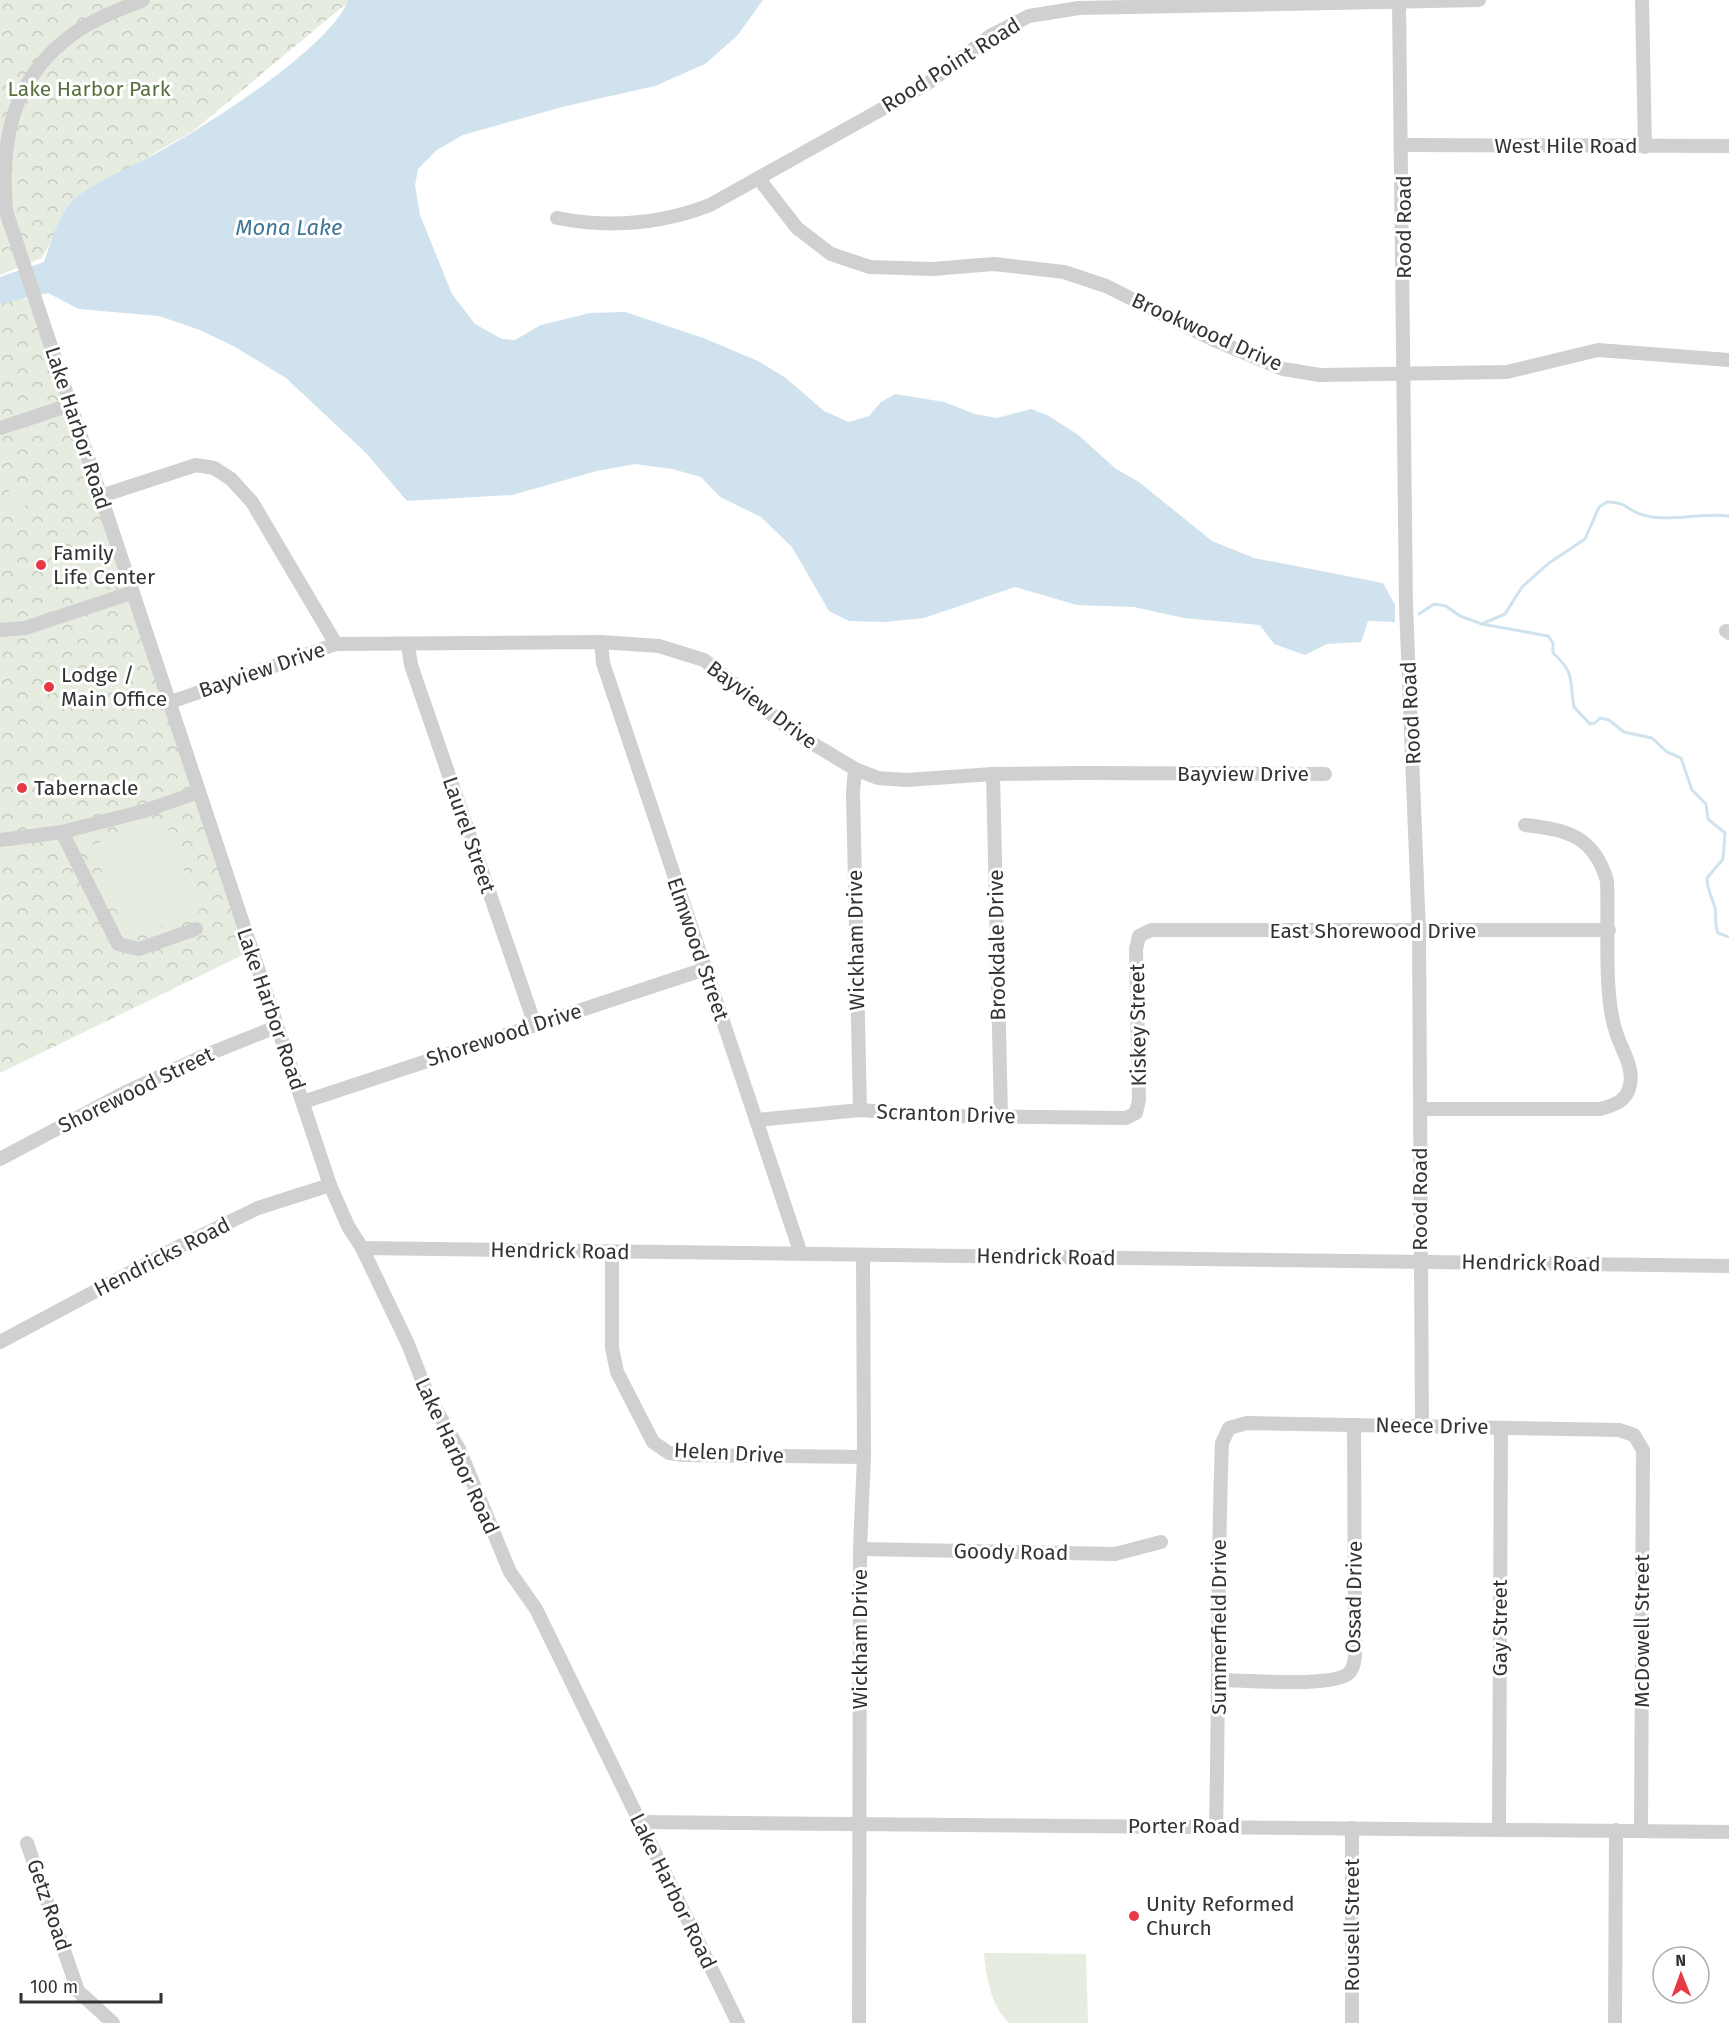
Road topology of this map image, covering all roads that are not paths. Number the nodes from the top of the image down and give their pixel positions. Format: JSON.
{"nodes":[{"id":1,"x":143,"y":0,"type":"edge"},
{"id":2,"x":1479,"y":0,"type":"edge"},
{"id":3,"x":1642,"y":0,"type":"edge"},
{"id":4,"x":1400,"y":2,"type":"edge"},
{"id":5,"x":1403,"y":145,"type":"junction"},
{"id":6,"x":1729,"y":146,"type":"edge"},
{"id":7,"x":1645,"y":147,"type":"junction"},
{"id":8,"x":759,"y":179,"type":"junction"},
{"id":9,"x":557,"y":218,"type":"dead end"},
{"id":10,"x":1729,"y":360,"type":"edge"},
{"id":11,"x":1404,"y":375,"type":"junction"},
{"id":12,"x":70,"y":405,"type":"junction"},
{"id":13,"x":0,"y":428,"type":"edge"},
{"id":14,"x":101,"y":496,"type":"junction"},
{"id":15,"x":131,"y":593,"type":"junction"},
{"id":16,"x":0,"y":630,"type":"edge"},
{"id":17,"x":601,"y":642,"type":"junction"},
{"id":18,"x":336,"y":644,"type":"junction"},
{"id":19,"x":408,"y":645,"type":"junction"},
{"id":20,"x":168,"y":703,"type":"junction"},
{"id":21,"x":855,"y":770,"type":"junction"},
{"id":22,"x":993,"y":774,"type":"junction"},
{"id":23,"x":1325,"y":774,"type":"dead end"},
{"id":24,"x":199,"y":792,"type":"junction"},
{"id":25,"x":1525,"y":825,"type":"dead end"},
{"id":26,"x":62,"y":832,"type":"junction"},
{"id":27,"x":0,"y":840,"type":"edge"},
{"id":28,"x":196,"y":929,"type":"dead end"},
{"id":29,"x":1609,"y":930,"type":"junction"},
{"id":30,"x":1419,"y":932,"type":"junction"},
{"id":31,"x":1139,"y":936,"type":"joint"},
{"id":32,"x":705,"y":969,"type":"junction"},
{"id":33,"x":535,"y":1025,"type":"junction"},
{"id":34,"x":276,"y":1027,"type":"junction"},
{"id":35,"x":303,"y":1102,"type":"junction"},
{"id":36,"x":1420,"y":1109,"type":"junction"},
{"id":37,"x":860,"y":1110,"type":"junction"},
{"id":38,"x":1136,"y":1113,"type":"joint"},
{"id":39,"x":1001,"y":1116,"type":"junction"},
{"id":40,"x":756,"y":1120,"type":"junction"},
{"id":41,"x":0,"y":1159,"type":"edge"},
{"id":42,"x":330,"y":1185,"type":"junction"},
{"id":43,"x":362,"y":1248,"type":"junction"},
{"id":44,"x":612,"y":1252,"type":"junction"},
{"id":45,"x":801,"y":1254,"type":"junction"},
{"id":46,"x":863,"y":1255,"type":"junction"},
{"id":47,"x":1420,"y":1262,"type":"junction"},
{"id":48,"x":1729,"y":1266,"type":"edge"},
{"id":49,"x":0,"y":1342,"type":"edge"},
{"id":50,"x":1354,"y":1425,"type":"junction"},
{"id":51,"x":1422,"y":1425,"type":"junction"},
{"id":52,"x":1229,"y":1428,"type":"joint"},
{"id":53,"x":1501,"y":1428,"type":"junction"},
{"id":54,"x":1634,"y":1436,"type":"joint"},
{"id":55,"x":864,"y":1457,"type":"junction"},
{"id":56,"x":1161,"y":1542,"type":"dead end"},
{"id":57,"x":860,"y":1549,"type":"junction"},
{"id":58,"x":1219,"y":1680,"type":"junction"},
{"id":59,"x":639,"y":1822,"type":"junction"},
{"id":60,"x":860,"y":1824,"type":"junction"},
{"id":61,"x":1216,"y":1827,"type":"junction"},
{"id":62,"x":1352,"y":1828,"type":"junction"},
{"id":63,"x":1499,"y":1829,"type":"junction"},
{"id":64,"x":1616,"y":1830,"type":"junction"},
{"id":65,"x":1641,"y":1830,"type":"junction"},
{"id":66,"x":1729,"y":1832,"type":"edge"},
{"id":67,"x":27,"y":1843,"type":"dead end"},
{"id":68,"x":113,"y":2023,"type":"edge"},
{"id":69,"x":738,"y":2023,"type":"edge"},
{"id":70,"x":859,"y":2023,"type":"edge"},
{"id":71,"x":1352,"y":2023,"type":"edge"},
{"id":72,"x":1615,"y":2023,"type":"edge"}],
"edges":[{"from":1,"to":12,"type":"street","name":"Lake Harbor Road"},
{"from":2,"to":4,"type":"street","name":"Rood Point Road"},
{"from":3,"to":7,"type":"street"},
{"from":4,"to":5,"type":"street","name":"Rood Road"},
{"from":4,"to":8,"type":"street","name":"Rood Point Road"},
{"from":5,"to":7,"type":"street","name":"West Hile Road"},
{"from":5,"to":11,"type":"street","name":"Rood Road"},
{"from":6,"to":7,"type":"street","name":"West Hile Road"},
{"from":8,"to":9,"type":"street","name":"Rood Point Road"},
{"from":8,"to":11,"type":"street","name":"Brookwood Drive"},
{"from":10,"to":11,"type":"street","name":"Brookwood Drive"},
{"from":11,"to":30,"type":"street","name":"Rood Road"},
{"from":12,"to":13,"type":"street"},
{"from":12,"to":14,"type":"street","name":"Lake Harbor Road"},
{"from":14,"to":15,"type":"street","name":"Lake Harbor Road"},
{"from":14,"to":18,"type":"street"},
{"from":15,"to":16,"type":"street"},
{"from":15,"to":20,"type":"street","name":"Lake Harbor Road"},
{"from":17,"to":19,"type":"street","name":"Bayview Drive"},
{"from":17,"to":21,"type":"street","name":"Bayview Drive"},
{"from":17,"to":32,"type":"street","name":"Elmwood Street"},
{"from":18,"to":19,"type":"street","name":"Bayview Drive"},
{"from":18,"to":20,"type":"street","name":"Bayview Drive"},
{"from":19,"to":33,"type":"street","name":"Laurel Street"},
{"from":20,"to":24,"type":"street","name":"Lake Harbor Road"},
{"from":21,"to":22,"type":"street","name":"Bayview Drive"},
{"from":21,"to":37,"type":"street","name":"Wickham Drive"},
{"from":22,"to":23,"type":"street","name":"Bayview Drive"},
{"from":22,"to":39,"type":"street","name":"Brookdale Drive"},
{"from":24,"to":26,"type":"street"},
{"from":24,"to":34,"type":"street","name":"Lake Harbor Road"},
{"from":25,"to":29,"type":"street"},
{"from":26,"to":27,"type":"street"},
{"from":26,"to":28,"type":"street"},
{"from":29,"to":30,"type":"street","name":"East Shorewood Drive"},
{"from":29,"to":36,"type":"street"},
{"from":30,"to":31,"type":"street","name":"East Shorewood Drive"},
{"from":30,"to":36,"type":"street","name":"Rood Road"},
{"from":31,"to":38,"type":"street","name":"Kiskey Street"},
{"from":32,"to":33,"type":"street","name":"Shorewood Drive"},
{"from":32,"to":40,"type":"street","name":"Elmwood Street"},
{"from":33,"to":35,"type":"street","name":"Shorewood Drive"},
{"from":34,"to":35,"type":"street","name":"Lake Harbor Road"},
{"from":34,"to":41,"type":"street","name":"Shorewood Street"},
{"from":35,"to":42,"type":"street","name":"Lake Harbor Road"},
{"from":36,"to":47,"type":"street","name":"Rood Road"},
{"from":37,"to":39,"type":"street","name":"Scranton Drive"},
{"from":37,"to":40,"type":"street","name":"Scranton Drive"},
{"from":38,"to":39,"type":"street","name":"Scranton Drive"},
{"from":40,"to":45,"type":"street","name":"Elmwood Street"},
{"from":42,"to":43,"type":"street","name":"Lake Harbor Road"},
{"from":42,"to":49,"type":"street","name":"Hendricks Road"},
{"from":43,"to":44,"type":"street","name":"Hendrick Road"},
{"from":43,"to":59,"type":"street","name":"Lake Harbor Road"},
{"from":44,"to":45,"type":"street","name":"Hendrick Road"},
{"from":44,"to":55,"type":"street","name":"Helen Drive"},
{"from":45,"to":46,"type":"street","name":"Hendrick Road"},
{"from":46,"to":47,"type":"street","name":"Hendrick Road"},
{"from":46,"to":55,"type":"street","name":"Wickham Drive"},
{"from":47,"to":48,"type":"street","name":"Hendrick Road"},
{"from":47,"to":51,"type":"street","name":"Rood Road"},
{"from":50,"to":51,"type":"street","name":"Neece Drive"},
{"from":50,"to":52,"type":"street","name":"Neece Drive"},
{"from":50,"to":58,"type":"street","name":"Ossad Drive"},
{"from":51,"to":53,"type":"street","name":"Neece Drive"},
{"from":52,"to":58,"type":"street","name":"Summerfield Drive"},
{"from":53,"to":54,"type":"street","name":"Neece Drive"},
{"from":53,"to":63,"type":"street","name":"Gay Street"},
{"from":54,"to":65,"type":"street","name":"McDowell Street"},
{"from":55,"to":57,"type":"street","name":"Wickham Drive"},
{"from":56,"to":57,"type":"street","name":"Goody Road"},
{"from":57,"to":60,"type":"street","name":"Wickham Drive"},
{"from":58,"to":61,"type":"street","name":"Summerfield Drive"},
{"from":59,"to":60,"type":"street","name":"Porter Road"},
{"from":59,"to":69,"type":"street","name":"Lake Harbor Road"},
{"from":60,"to":61,"type":"street","name":"Porter Road"},
{"from":60,"to":70,"type":"street","name":"Wickham Drive"},
{"from":61,"to":62,"type":"street","name":"Porter Road"},
{"from":62,"to":63,"type":"street","name":"Porter Road"},
{"from":62,"to":71,"type":"street","name":"Rousell Street"},
{"from":63,"to":64,"type":"street","name":"Porter Road"},
{"from":64,"to":65,"type":"street","name":"Porter Road"},
{"from":64,"to":72,"type":"street"},
{"from":65,"to":66,"type":"street","name":"Porter Road"},
{"from":67,"to":68,"type":"street","name":"Getz Road"}]}
